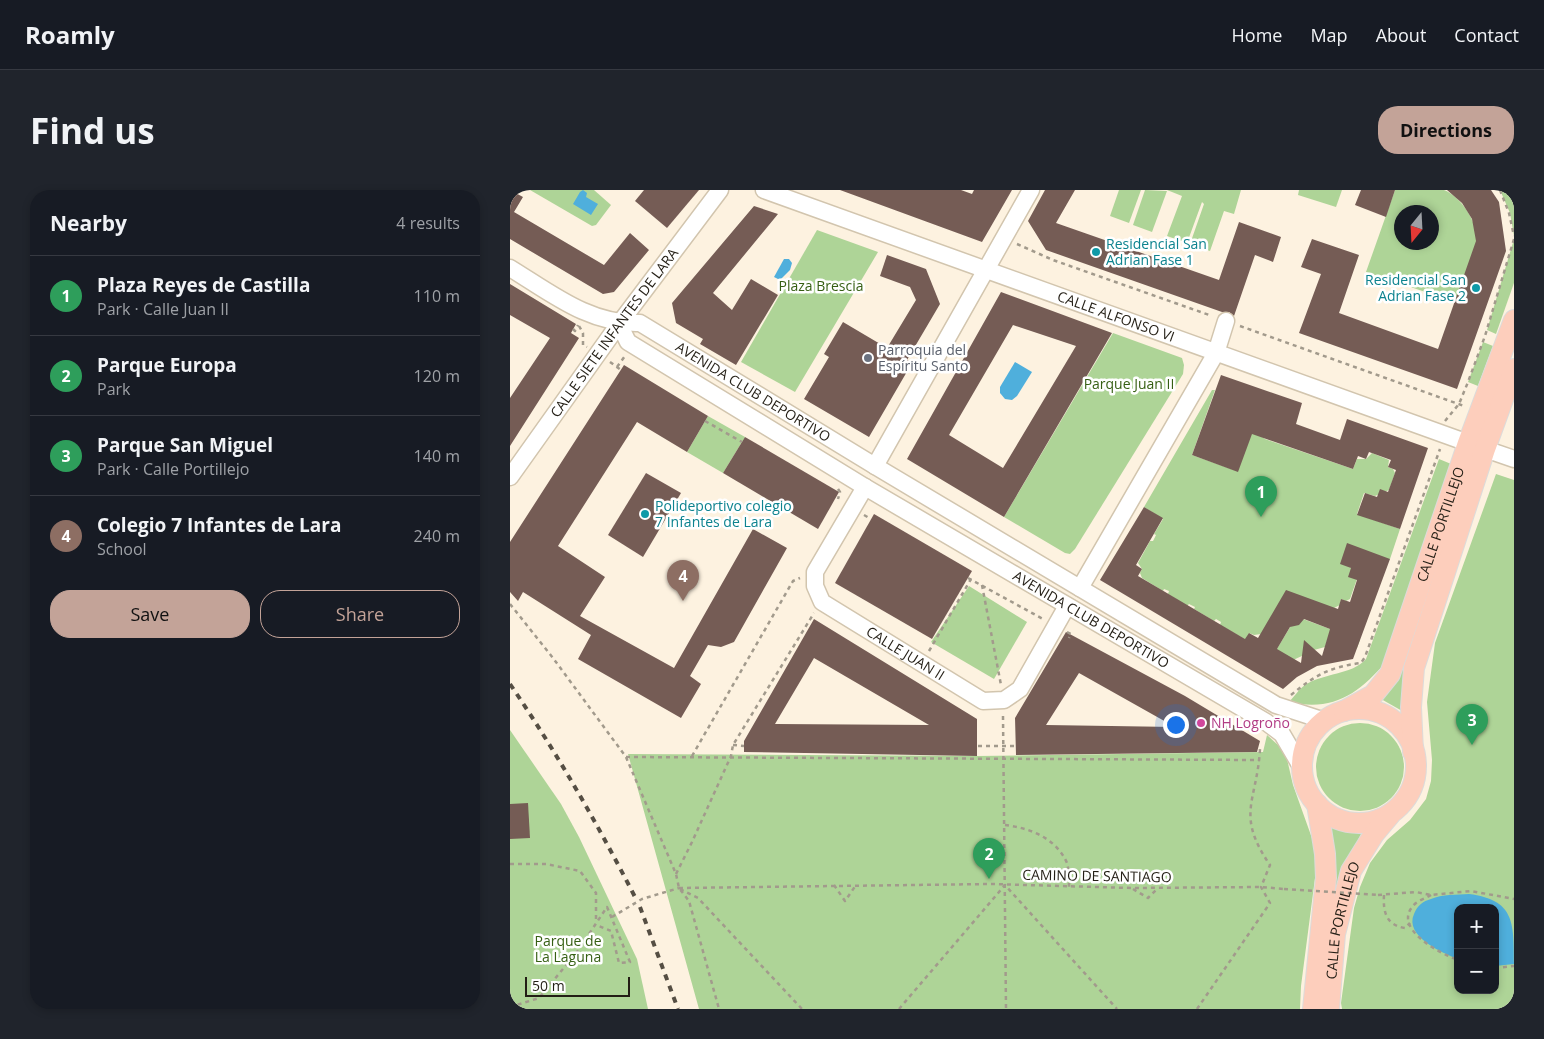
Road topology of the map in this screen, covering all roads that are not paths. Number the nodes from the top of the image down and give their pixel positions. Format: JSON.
{"nodes":[{"id":1,"x":720,"y":190,"type":"edge"},
{"id":2,"x":764,"y":190,"type":"edge"},
{"id":3,"x":1031,"y":190,"type":"edge"},
{"id":4,"x":510,"y":268,"type":"edge"},
{"id":5,"x":985,"y":270,"type":"junction"},
{"id":6,"x":1514,"y":320,"type":"edge"},
{"id":7,"x":1226,"y":321,"type":"road end"},
{"id":8,"x":619,"y":324,"type":"junction"},
{"id":9,"x":1216,"y":353,"type":"junction"},
{"id":10,"x":1514,"y":369,"type":"edge"},
{"id":11,"x":1477,"y":446,"type":"junction"},
{"id":12,"x":1514,"y":459,"type":"edge"},
{"id":13,"x":875,"y":466,"type":"junction"},
{"id":14,"x":510,"y":477,"type":"edge"},
{"id":15,"x":865,"y":486,"type":"junction"},
{"id":16,"x":910,"y":487,"type":"junction"},
{"id":17,"x":1080,"y":588,"type":"junction"},
{"id":18,"x":1066,"y":606,"type":"junction"},
{"id":19,"x":1344,"y":711,"type":"junction"},
{"id":20,"x":1325,"y":721,"type":"junction"},
{"id":21,"x":1414,"y":752,"type":"junction"},
{"id":22,"x":1302,"y":768,"type":"junction"},
{"id":23,"x":1317,"y":804,"type":"junction"},
{"id":24,"x":1391,"y":814,"type":"junction"},
{"id":25,"x":1313,"y":1009,"type":"edge"},
{"id":26,"x":1329,"y":1009,"type":"edge"}],
"edges":[{"from":1,"to":8,"type":"street","name":"CALLE SIETE INFANTES DE LARA"},
{"from":2,"to":5,"type":"street","name":"CALLE ALFONSO VI"},
{"from":3,"to":5,"type":"street"},
{"from":4,"to":8,"type":"street","name":"AVENIDA CLUB DEPORTIVO"},
{"from":5,"to":9,"type":"street","name":"CALLE ALFONSO VI"},
{"from":5,"to":13,"type":"street"},
{"from":6,"to":11,"type":"main road","name":"CALLE PORTILLEJO"},
{"from":7,"to":9,"type":"street"},
{"from":8,"to":13,"type":"street","name":"AVENIDA CLUB DEPORTIVO"},
{"from":8,"to":14,"type":"street","name":"CALLE SIETE INFANTES DE LARA"},
{"from":8,"to":15,"type":"street","name":"AVENIDA CLUB DEPORTIVO"},
{"from":9,"to":11,"type":"street","name":"CALLE ALFONSO VI"},
{"from":9,"to":17,"type":"street"},
{"from":10,"to":11,"type":"main road","name":"CALLE PORTILLEJO"},
{"from":11,"to":12,"type":"street","name":"CALLE ALFONSO VI"},
{"from":11,"to":19,"type":"main road","name":"CALLE PORTILLEJO"},
{"from":11,"to":21,"type":"main road","name":"CALLE PORTILLEJO"},
{"from":13,"to":16,"type":"street","name":"AVENIDA CLUB DEPORTIVO"},
{"from":15,"to":16,"type":"street","name":"AVENIDA CLUB DEPORTIVO"},
{"from":15,"to":18,"type":"street","name":"AVENIDA CLUB DEPORTIVO"},
{"from":15,"to":18,"type":"street","name":"CALLE JUAN II"},
{"from":16,"to":17,"type":"street","name":"AVENIDA CLUB DEPORTIVO"},
{"from":17,"to":20,"type":"street","name":"AVENIDA CLUB DEPORTIVO"},
{"from":18,"to":22,"type":"street","name":"AVENIDA CLUB DEPORTIVO"},
{"from":19,"to":20,"type":"main road"},
{"from":19,"to":21,"type":"main road"},
{"from":20,"to":22,"type":"main road"},
{"from":21,"to":24,"type":"main road"},
{"from":22,"to":23,"type":"main road"},
{"from":23,"to":24,"type":"main road"},
{"from":23,"to":25,"type":"main road","name":"CALLE PORTILLEJO"},
{"from":24,"to":26,"type":"main road","name":"CALLE PORTILLEJO"}]}
